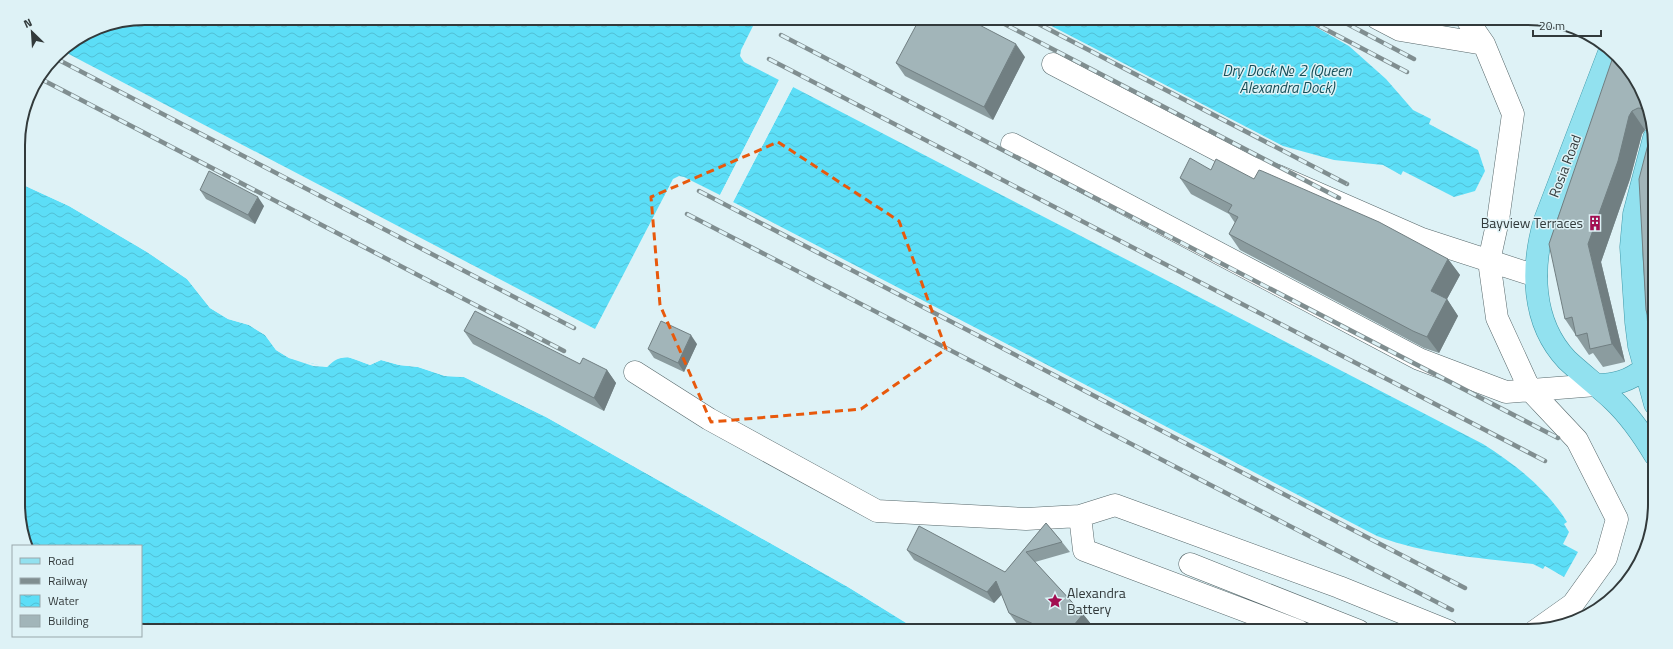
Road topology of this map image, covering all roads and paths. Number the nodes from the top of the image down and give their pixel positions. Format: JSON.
{"nodes":[{"id":1,"x":1390,"y":25,"type":"edge"},
{"id":2,"x":1471,"y":25,"type":"edge"},
{"id":3,"x":1484,"y":44,"type":"junction"},
{"id":4,"x":1608,"y":56,"type":"edge"},
{"id":5,"x":1053,"y":64,"type":"dead end"},
{"id":6,"x":1012,"y":144,"type":"dead end"},
{"id":7,"x":1648,"y":161,"type":"edge"},
{"id":8,"x":1489,"y":261,"type":"junction"},
{"id":9,"x":1536,"y":276,"type":"junction"},
{"id":10,"x":1644,"y":368,"type":"junction"},
{"id":11,"x":635,"y":372,"type":"dead end"},
{"id":12,"x":1648,"y":381,"type":"edge"},
{"id":13,"x":1596,"y":385,"type":"junction"},
{"id":14,"x":1530,"y":390,"type":"junction"},
{"id":15,"x":1648,"y":443,"type":"edge"},
{"id":16,"x":1080,"y":516,"type":"junction"},
{"id":17,"x":1190,"y":564,"type":"dead end"},
{"id":18,"x":1547,"y":622,"type":"edge"},
{"id":19,"x":1280,"y":624,"type":"edge"},
{"id":20,"x":1341,"y":624,"type":"edge"},
{"id":21,"x":1431,"y":624,"type":"edge"}],
"edges":[{"from":1,"to":3,"type":"lane"},
{"from":2,"to":3,"type":"lane"},
{"from":3,"to":8,"type":"lane"},
{"from":4,"to":9,"type":"main road","name":"Rosia Road"},
{"from":5,"to":8,"type":"lane"},
{"from":6,"to":14,"type":"lane"},
{"from":7,"to":10,"type":"main road"},
{"from":8,"to":9,"type":"lane"},
{"from":8,"to":14,"type":"lane"},
{"from":9,"to":13,"type":"main road","name":"Rosia Road"},
{"from":10,"to":12,"type":"main road"},
{"from":10,"to":13,"type":"main road"},
{"from":11,"to":16,"type":"lane"},
{"from":13,"to":14,"type":"lane"},
{"from":13,"to":15,"type":"main road","name":"Rosia Road"},
{"from":14,"to":18,"type":"lane"},
{"from":16,"to":19,"type":"lane"},
{"from":16,"to":21,"type":"lane"},
{"from":17,"to":20,"type":"lane"}]}
